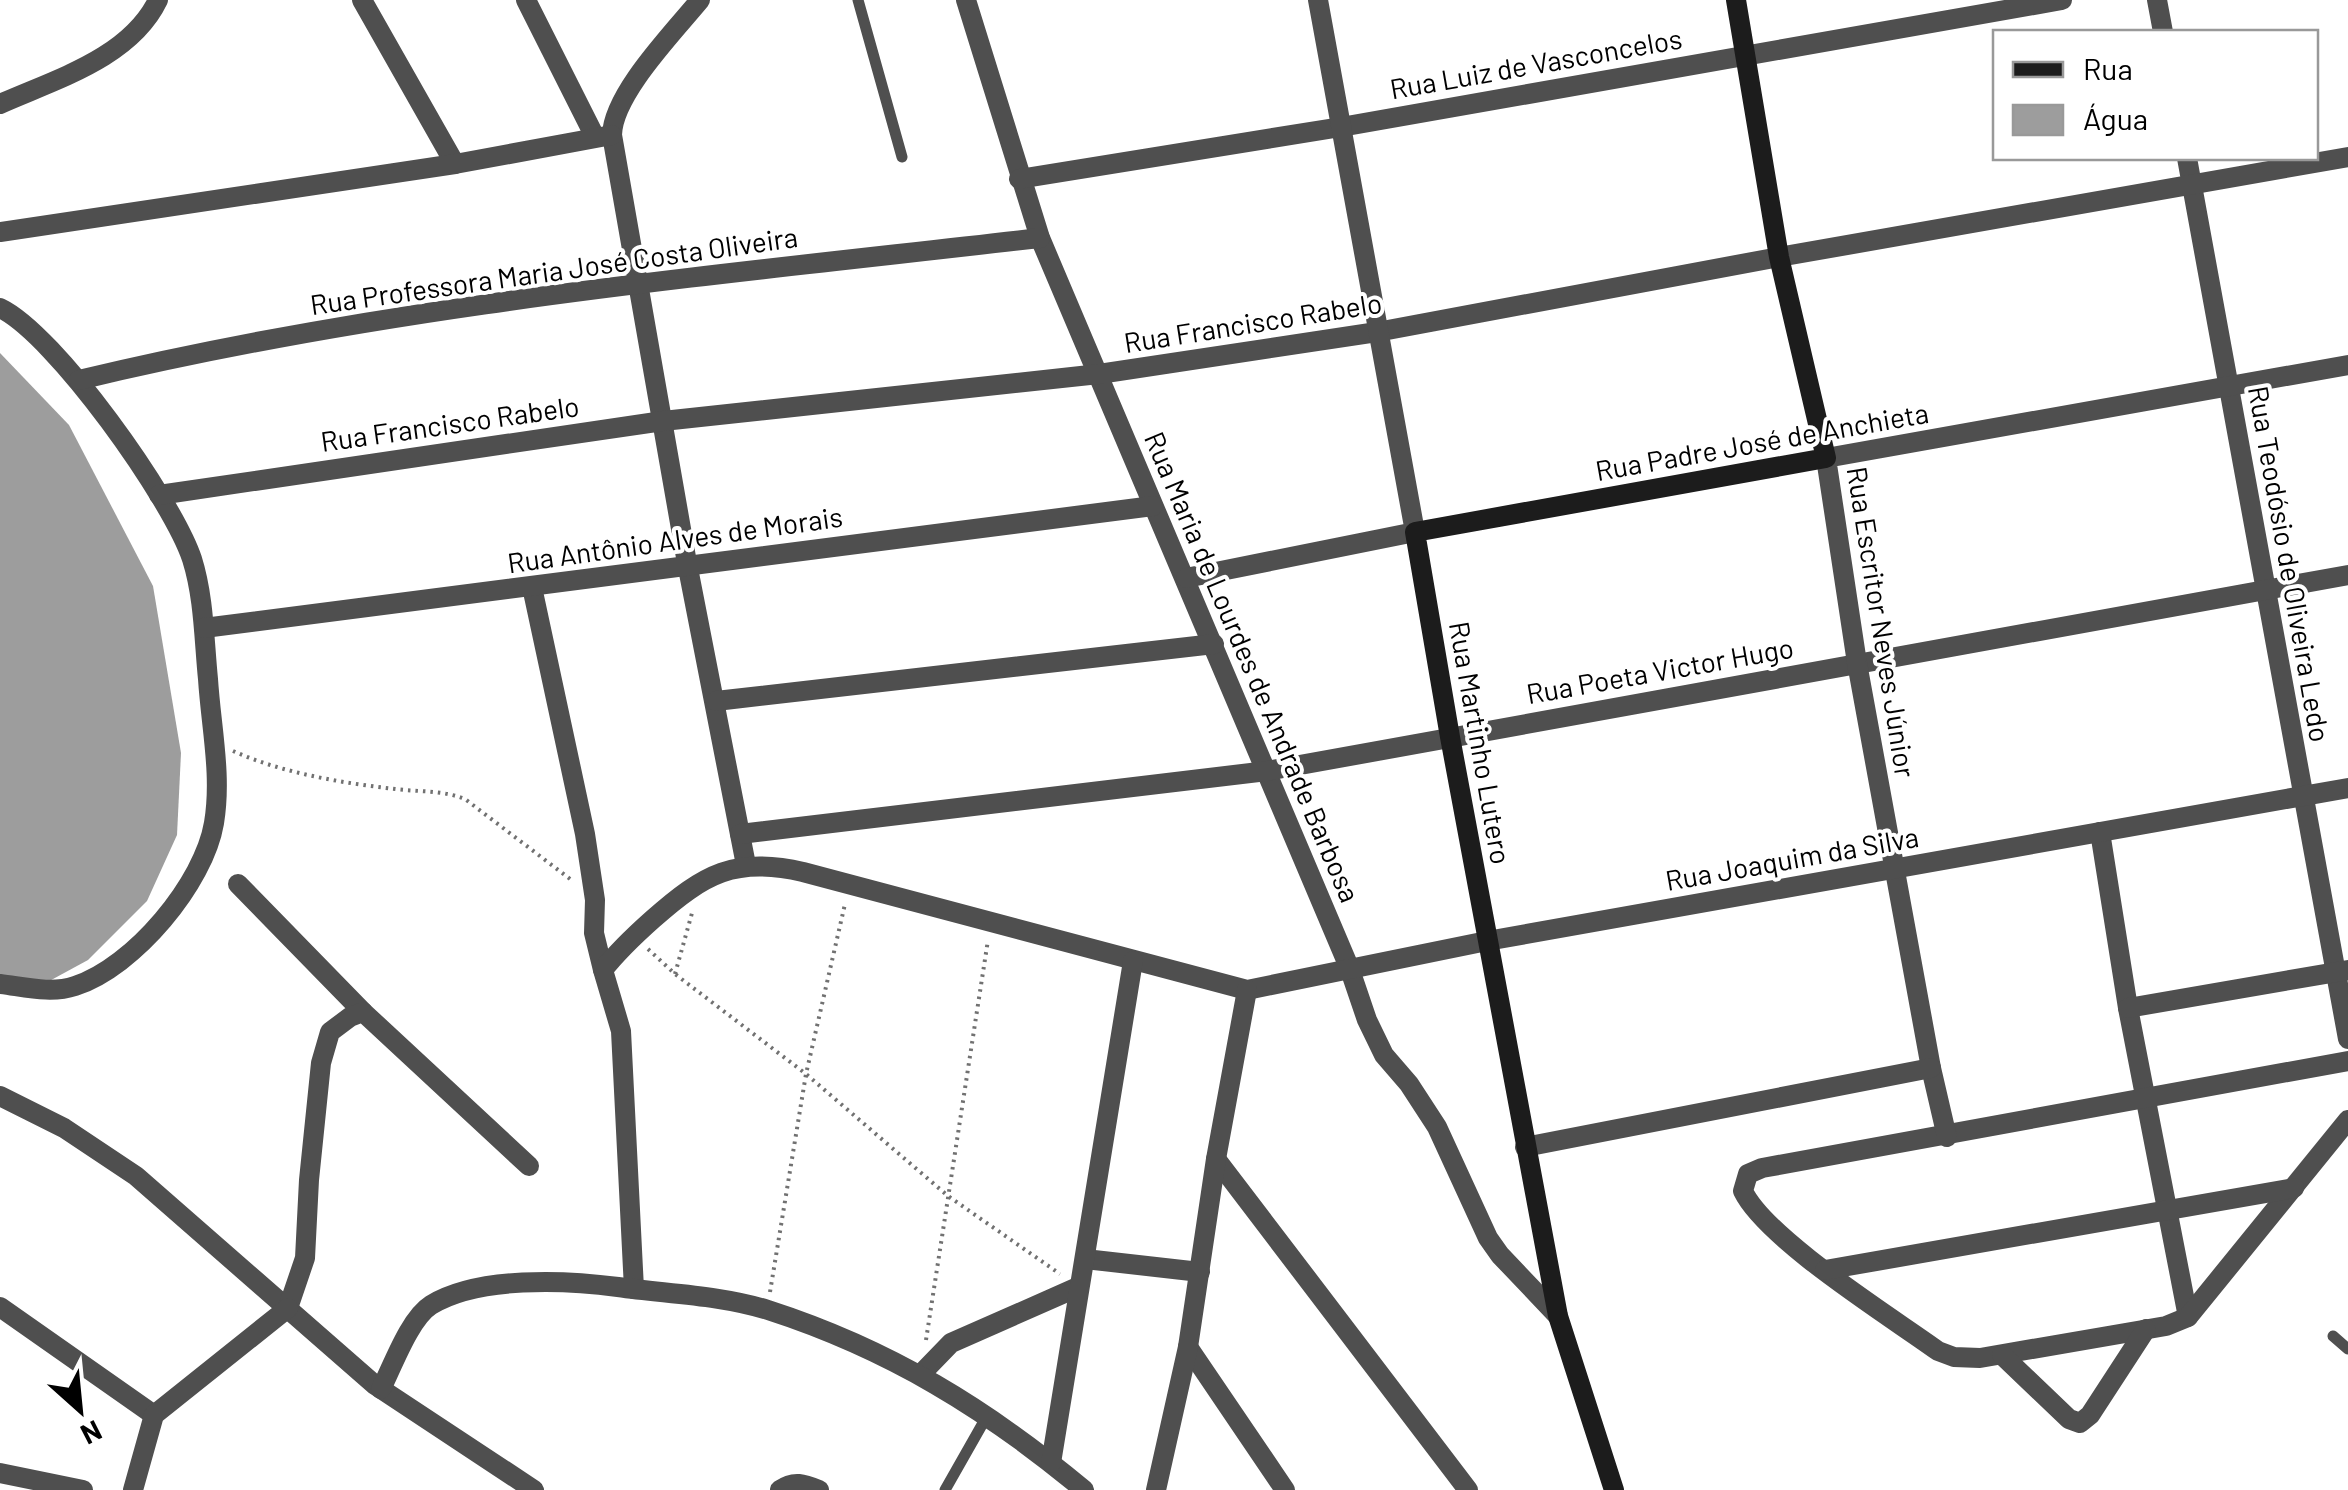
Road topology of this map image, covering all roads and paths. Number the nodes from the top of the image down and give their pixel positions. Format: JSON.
{"nodes":[{"id":1,"x":158,"y":0,"type":"edge"},
{"id":2,"x":362,"y":0,"type":"edge"},
{"id":3,"x":526,"y":0,"type":"edge"},
{"id":4,"x":858,"y":0,"type":"edge"},
{"id":5,"x":966,"y":0,"type":"edge"},
{"id":6,"x":1318,"y":0,"type":"edge"},
{"id":7,"x":1736,"y":0,"type":"edge"},
{"id":8,"x":2062,"y":0,"type":"edge"},
{"id":9,"x":2157,"y":0,"type":"edge"},
{"id":10,"x":696,"y":2,"type":"edge"},
{"id":11,"x":2163,"y":30,"type":"edge"},
{"id":12,"x":1746,"y":54,"type":"junction"},
{"id":13,"x":0,"y":104,"type":"edge"},
{"id":14,"x":1341,"y":127,"type":"junction"},
{"id":15,"x":604,"y":136,"type":"junction"},
{"id":16,"x":902,"y":157,"type":"dead end"},
{"id":17,"x":2348,"y":157,"type":"edge"},
{"id":18,"x":2187,"y":160,"type":"edge"},
{"id":19,"x":454,"y":164,"type":"junction"},
{"id":20,"x":1020,"y":180,"type":"junction"},
{"id":21,"x":2192,"y":184,"type":"junction"},
{"id":22,"x":0,"y":232,"type":"edge"},
{"id":23,"x":1040,"y":238,"type":"junction"},
{"id":24,"x":1779,"y":257,"type":"junction"},
{"id":25,"x":638,"y":284,"type":"junction"},
{"id":26,"x":0,"y":308,"type":"edge"},
{"id":27,"x":1377,"y":332,"type":"junction"},
{"id":28,"x":2348,"y":365,"type":"edge"},
{"id":29,"x":1100,"y":374,"type":"junction"},
{"id":30,"x":79,"y":380,"type":"junction"},
{"id":31,"x":2229,"y":387,"type":"junction"},
{"id":32,"x":663,"y":421,"type":"junction"},
{"id":33,"x":1826,"y":458,"type":"junction"},
{"id":34,"x":159,"y":495,"type":"junction"},
{"id":35,"x":1153,"y":506,"type":"junction"},
{"id":36,"x":1415,"y":532,"type":"junction"},
{"id":37,"x":688,"y":563,"type":"junction"},
{"id":38,"x":2348,"y":574,"type":"edge"},
{"id":39,"x":1186,"y":578,"type":"junction"},
{"id":40,"x":532,"y":587,"type":"junction"},
{"id":41,"x":2266,"y":590,"type":"junction"},
{"id":42,"x":204,"y":628,"type":"junction"},
{"id":43,"x":1214,"y":644,"type":"junction"},
{"id":44,"x":1858,"y":663,"type":"junction"},
{"id":45,"x":716,"y":700,"type":"junction"},
{"id":46,"x":1450,"y":737,"type":"junction"},
{"id":47,"x":215,"y":743,"type":"junction"},
{"id":48,"x":1266,"y":770,"type":"junction"},
{"id":49,"x":2348,"y":788,"type":"edge"},
{"id":50,"x":2302,"y":797,"type":"junction"},
{"id":51,"x":2100,"y":832,"type":"junction"},
{"id":52,"x":740,"y":834,"type":"junction"},
{"id":53,"x":746,"y":865,"type":"junction"},
{"id":54,"x":1896,"y":869,"type":"junction"},
{"id":55,"x":702,"y":879,"type":"junction"},
{"id":56,"x":238,"y":884,"type":"dead end"},
{"id":57,"x":850,"y":884,"type":"junction"},
{"id":58,"x":595,"y":900,"type":"junction"},
{"id":59,"x":992,"y":920,"type":"junction"},
{"id":60,"x":634,"y":936,"type":"junction"},
{"id":61,"x":1487,"y":941,"type":"junction"},
{"id":62,"x":1133,"y":961,"type":"junction"},
{"id":63,"x":1349,"y":968,"type":"junction"},
{"id":64,"x":603,"y":970,"type":"junction"},
{"id":65,"x":2341,"y":971,"type":"edge"},
{"id":66,"x":675,"y":974,"type":"junction"},
{"id":67,"x":0,"y":984,"type":"edge"},
{"id":68,"x":1247,"y":990,"type":"junction"},
{"id":69,"x":2128,"y":1008,"type":"junction"},
{"id":70,"x":363,"y":1012,"type":"junction"},
{"id":71,"x":2348,"y":1038,"type":"edge"},
{"id":72,"x":2348,"y":1062,"type":"edge"},
{"id":73,"x":1931,"y":1068,"type":"junction"},
{"id":74,"x":806,"y":1074,"type":"junction"},
{"id":75,"x":0,"y":1096,"type":"edge"},
{"id":76,"x":2146,"y":1099,"type":"junction"},
{"id":77,"x":2347,"y":1126,"type":"edge"},
{"id":78,"x":1946,"y":1136,"type":"junction"},
{"id":79,"x":1525,"y":1148,"type":"junction"},
{"id":80,"x":1216,"y":1159,"type":"junction"},
{"id":81,"x":529,"y":1166,"type":"dead end"},
{"id":82,"x":2294,"y":1188,"type":"junction"},
{"id":83,"x":948,"y":1196,"type":"junction"},
{"id":84,"x":2167,"y":1212,"type":"junction"},
{"id":85,"x":1084,"y":1259,"type":"junction"},
{"id":86,"x":1825,"y":1270,"type":"junction"},
{"id":87,"x":1200,"y":1272,"type":"junction"},
{"id":88,"x":1078,"y":1286,"type":"junction"},
{"id":89,"x":634,"y":1289,"type":"junction"},
{"id":90,"x":0,"y":1307,"type":"edge"},
{"id":91,"x":288,"y":1308,"type":"junction"},
{"id":92,"x":767,"y":1310,"type":"junction"},
{"id":93,"x":1558,"y":1316,"type":"junction"},
{"id":94,"x":2188,"y":1317,"type":"junction"},
{"id":95,"x":2146,"y":1329,"type":"junction"},
{"id":96,"x":2333,"y":1336,"type":"dead end"},
{"id":97,"x":1188,"y":1348,"type":"junction"},
{"id":98,"x":2348,"y":1349,"type":"edge"},
{"id":99,"x":2002,"y":1355,"type":"junction"},
{"id":100,"x":921,"y":1374,"type":"junction"},
{"id":101,"x":381,"y":1388,"type":"junction"},
{"id":102,"x":154,"y":1415,"type":"junction"},
{"id":103,"x":987,"y":1416,"type":"junction"},
{"id":104,"x":1051,"y":1463,"type":"junction"},
{"id":105,"x":0,"y":1473,"type":"edge"},
{"id":106,"x":83,"y":1490,"type":"edge"},
{"id":107,"x":133,"y":1490,"type":"edge"},
{"id":108,"x":534,"y":1490,"type":"edge"},
{"id":109,"x":780,"y":1490,"type":"edge"},
{"id":110,"x":819,"y":1490,"type":"edge"},
{"id":111,"x":944,"y":1490,"type":"edge"},
{"id":112,"x":1084,"y":1490,"type":"edge"},
{"id":113,"x":1156,"y":1490,"type":"edge"},
{"id":114,"x":1285,"y":1490,"type":"edge"},
{"id":115,"x":1468,"y":1490,"type":"edge"},
{"id":116,"x":1614,"y":1490,"type":"edge"}],
"edges":[{"from":1,"to":13,"type":"street"},
{"from":2,"to":19,"type":"street"},
{"from":3,"to":15,"type":"street"},
{"from":4,"to":16,"type":"lane"},
{"from":5,"to":20,"type":"street","name":"Rua Maria de Lourdes de Andrade Barbosa"},
{"from":6,"to":14,"type":"street","name":"Rua Martinho Lutero"},
{"from":7,"to":12,"type":"street","name":"Rua Escritor Neves Júnior"},
{"from":8,"to":12,"type":"street","name":"Rua Luiz de Vasconcelos"},
{"from":9,"to":11,"type":"street"},
{"from":10,"to":15,"type":"street"},
{"from":12,"to":14,"type":"street","name":"Rua Luiz de Vasconcelos"},
{"from":12,"to":24,"type":"street","name":"Rua Escritor Neves Júnior"},
{"from":14,"to":20,"type":"street","name":"Rua Luiz de Vasconcelos"},
{"from":14,"to":27,"type":"street","name":"Rua Martinho Lutero"},
{"from":15,"to":19,"type":"street"},
{"from":15,"to":25,"type":"street"},
{"from":17,"to":21,"type":"street","name":"Rua Francisco Rabelo"},
{"from":18,"to":21,"type":"street","name":"Rua Teodósio de Oliveira Ledo"},
{"from":19,"to":22,"type":"street"},
{"from":20,"to":23,"type":"street","name":"Rua Maria de Lourdes de Andrade Barbosa"},
{"from":21,"to":24,"type":"street","name":"Rua Francisco Rabelo"},
{"from":21,"to":31,"type":"street","name":"Rua Teodósio de Oliveira Ledo"},
{"from":23,"to":25,"type":"street","name":"Rua Professora Maria José Costa Oliveira"},
{"from":23,"to":29,"type":"street","name":"Rua Maria de Lourdes de Andrade Barbosa"},
{"from":24,"to":27,"type":"street","name":"Rua Francisco Rabelo"},
{"from":24,"to":33,"type":"street","name":"Rua Escritor Neves Júnior"},
{"from":25,"to":30,"type":"street","name":"Rua Professora Maria José Costa Oliveira"},
{"from":25,"to":32,"type":"street"},
{"from":26,"to":30,"type":"street"},
{"from":27,"to":29,"type":"street","name":"Rua Francisco Rabelo"},
{"from":27,"to":36,"type":"street","name":"Rua Martinho Lutero"},
{"from":28,"to":31,"type":"street","name":"Rua Padre José de Anchieta"},
{"from":29,"to":32,"type":"street","name":"Rua Francisco Rabelo"},
{"from":29,"to":35,"type":"street","name":"Rua Maria de Lourdes de Andrade Barbosa"},
{"from":30,"to":34,"type":"street"},
{"from":31,"to":33,"type":"street","name":"Rua Padre José de Anchieta"},
{"from":31,"to":41,"type":"street","name":"Rua Teodósio de Oliveira Ledo"},
{"from":32,"to":34,"type":"street","name":"Rua Francisco Rabelo"},
{"from":32,"to":37,"type":"street"},
{"from":33,"to":36,"type":"street","name":"Rua Padre José de Anchieta"},
{"from":33,"to":44,"type":"street","name":"Rua Escritor Neves Júnior"},
{"from":34,"to":42,"type":"street"},
{"from":35,"to":37,"type":"street","name":"Rua Antônio Alves de Morais"},
{"from":35,"to":39,"type":"street","name":"Rua Maria de Lourdes de Andrade Barbosa"},
{"from":36,"to":39,"type":"street","name":"Rua Padre José de Anchieta"},
{"from":36,"to":46,"type":"street","name":"Rua Martinho Lutero"},
{"from":37,"to":40,"type":"street","name":"Rua Antônio Alves de Morais"},
{"from":37,"to":45,"type":"street"},
{"from":38,"to":41,"type":"street","name":"Rua Poeta Victor Hugo"},
{"from":39,"to":43,"type":"street","name":"Rua Maria de Lourdes de Andrade Barbosa"},
{"from":40,"to":42,"type":"street","name":"Rua Antônio Alves de Morais"},
{"from":40,"to":58,"type":"street"},
{"from":41,"to":44,"type":"street","name":"Rua Poeta Victor Hugo"},
{"from":41,"to":50,"type":"street","name":"Rua Teodósio de Oliveira Ledo"},
{"from":42,"to":47,"type":"street"},
{"from":43,"to":45,"type":"street"},
{"from":43,"to":48,"type":"street","name":"Rua Maria de Lourdes de Andrade Barbosa"},
{"from":44,"to":46,"type":"street","name":"Rua Poeta Victor Hugo"},
{"from":44,"to":54,"type":"street","name":"Rua Escritor Neves Júnior"},
{"from":45,"to":52,"type":"street"},
{"from":46,"to":48,"type":"street","name":"Rua Poeta Victor Hugo"},
{"from":46,"to":61,"type":"street","name":"Rua Martinho Lutero"},
{"from":47,"to":58,"type":"path"},
{"from":47,"to":67,"type":"street"},
{"from":48,"to":52,"type":"street","name":"Rua Poeta Victor Hugo"},
{"from":48,"to":63,"type":"street","name":"Rua Maria de Lourdes de Andrade Barbosa"},
{"from":49,"to":50,"type":"street","name":"Rua Joaquim da Silva"},
{"from":50,"to":51,"type":"street","name":"Rua Joaquim da Silva"},
{"from":50,"to":65,"type":"street","name":"Rua Teodósio de Oliveira Ledo"},
{"from":51,"to":54,"type":"street","name":"Rua Joaquim da Silva"},
{"from":51,"to":69,"type":"street"},
{"from":52,"to":53,"type":"street"},
{"from":53,"to":55,"type":"street"},
{"from":53,"to":57,"type":"street"},
{"from":54,"to":61,"type":"street","name":"Rua Joaquim da Silva"},
{"from":54,"to":73,"type":"street","name":"Rua Escritor Neves Júnior"},
{"from":55,"to":60,"type":"street"},
{"from":55,"to":66,"type":"path"},
{"from":56,"to":70,"type":"street"},
{"from":57,"to":59,"type":"street"},
{"from":57,"to":74,"type":"path"},
{"from":58,"to":64,"type":"street"},
{"from":59,"to":62,"type":"street"},
{"from":59,"to":83,"type":"path"},
{"from":60,"to":64,"type":"street"},
{"from":60,"to":66,"type":"path"},
{"from":61,"to":63,"type":"street","name":"Rua Joaquim da Silva"},
{"from":61,"to":79,"type":"street","name":"Rua Martinho Lutero"},
{"from":62,"to":68,"type":"street"},
{"from":62,"to":85,"type":"street"},
{"from":63,"to":68,"type":"street","name":"Rua Joaquim da Silva"},
{"from":63,"to":93,"type":"street","name":"Rua Maria de Lourdes de Andrade Barbosa"},
{"from":64,"to":89,"type":"street"},
{"from":65,"to":69,"type":"street"},
{"from":65,"to":71,"type":"street","name":"Rua Teodósio de Oliveira Ledo"},
{"from":66,"to":74,"type":"path"},
{"from":68,"to":80,"type":"street"},
{"from":69,"to":76,"type":"street"},
{"from":70,"to":81,"type":"street"},
{"from":70,"to":91,"type":"street"},
{"from":72,"to":76,"type":"street"},
{"from":73,"to":78,"type":"street","name":"Rua Escritor Neves Júnior"},
{"from":73,"to":79,"type":"street"},
{"from":74,"to":83,"type":"path"},
{"from":74,"to":92,"type":"path"},
{"from":75,"to":91,"type":"street"},
{"from":76,"to":78,"type":"street"},
{"from":76,"to":84,"type":"street"},
{"from":77,"to":82,"type":"street"},
{"from":78,"to":86,"type":"street"},
{"from":79,"to":93,"type":"street","name":"Rua Martinho Lutero"},
{"from":80,"to":87,"type":"street"},
{"from":80,"to":115,"type":"street"},
{"from":82,"to":84,"type":"street"},
{"from":82,"to":94,"type":"street"},
{"from":83,"to":88,"type":"path"},
{"from":83,"to":100,"type":"path"},
{"from":84,"to":86,"type":"street"},
{"from":84,"to":94,"type":"street"},
{"from":85,"to":87,"type":"street"},
{"from":85,"to":88,"type":"street"},
{"from":86,"to":99,"type":"street"},
{"from":87,"to":97,"type":"street"},
{"from":88,"to":100,"type":"street"},
{"from":88,"to":104,"type":"street"},
{"from":89,"to":92,"type":"street"},
{"from":89,"to":101,"type":"street"},
{"from":90,"to":102,"type":"street"},
{"from":91,"to":101,"type":"street"},
{"from":91,"to":102,"type":"street"},
{"from":92,"to":100,"type":"street"},
{"from":93,"to":116,"type":"street","name":"Rua Martinho Lutero"},
{"from":94,"to":95,"type":"street"},
{"from":95,"to":99,"type":"street"},
{"from":95,"to":99,"type":"street"},
{"from":96,"to":98,"type":"lane"},
{"from":97,"to":113,"type":"street"},
{"from":97,"to":114,"type":"street"},
{"from":100,"to":103,"type":"street"},
{"from":101,"to":108,"type":"street"},
{"from":102,"to":107,"type":"street"},
{"from":103,"to":104,"type":"street"},
{"from":103,"to":111,"type":"lane"},
{"from":104,"to":112,"type":"street"},
{"from":105,"to":106,"type":"street"},
{"from":109,"to":110,"type":"street"}]}
